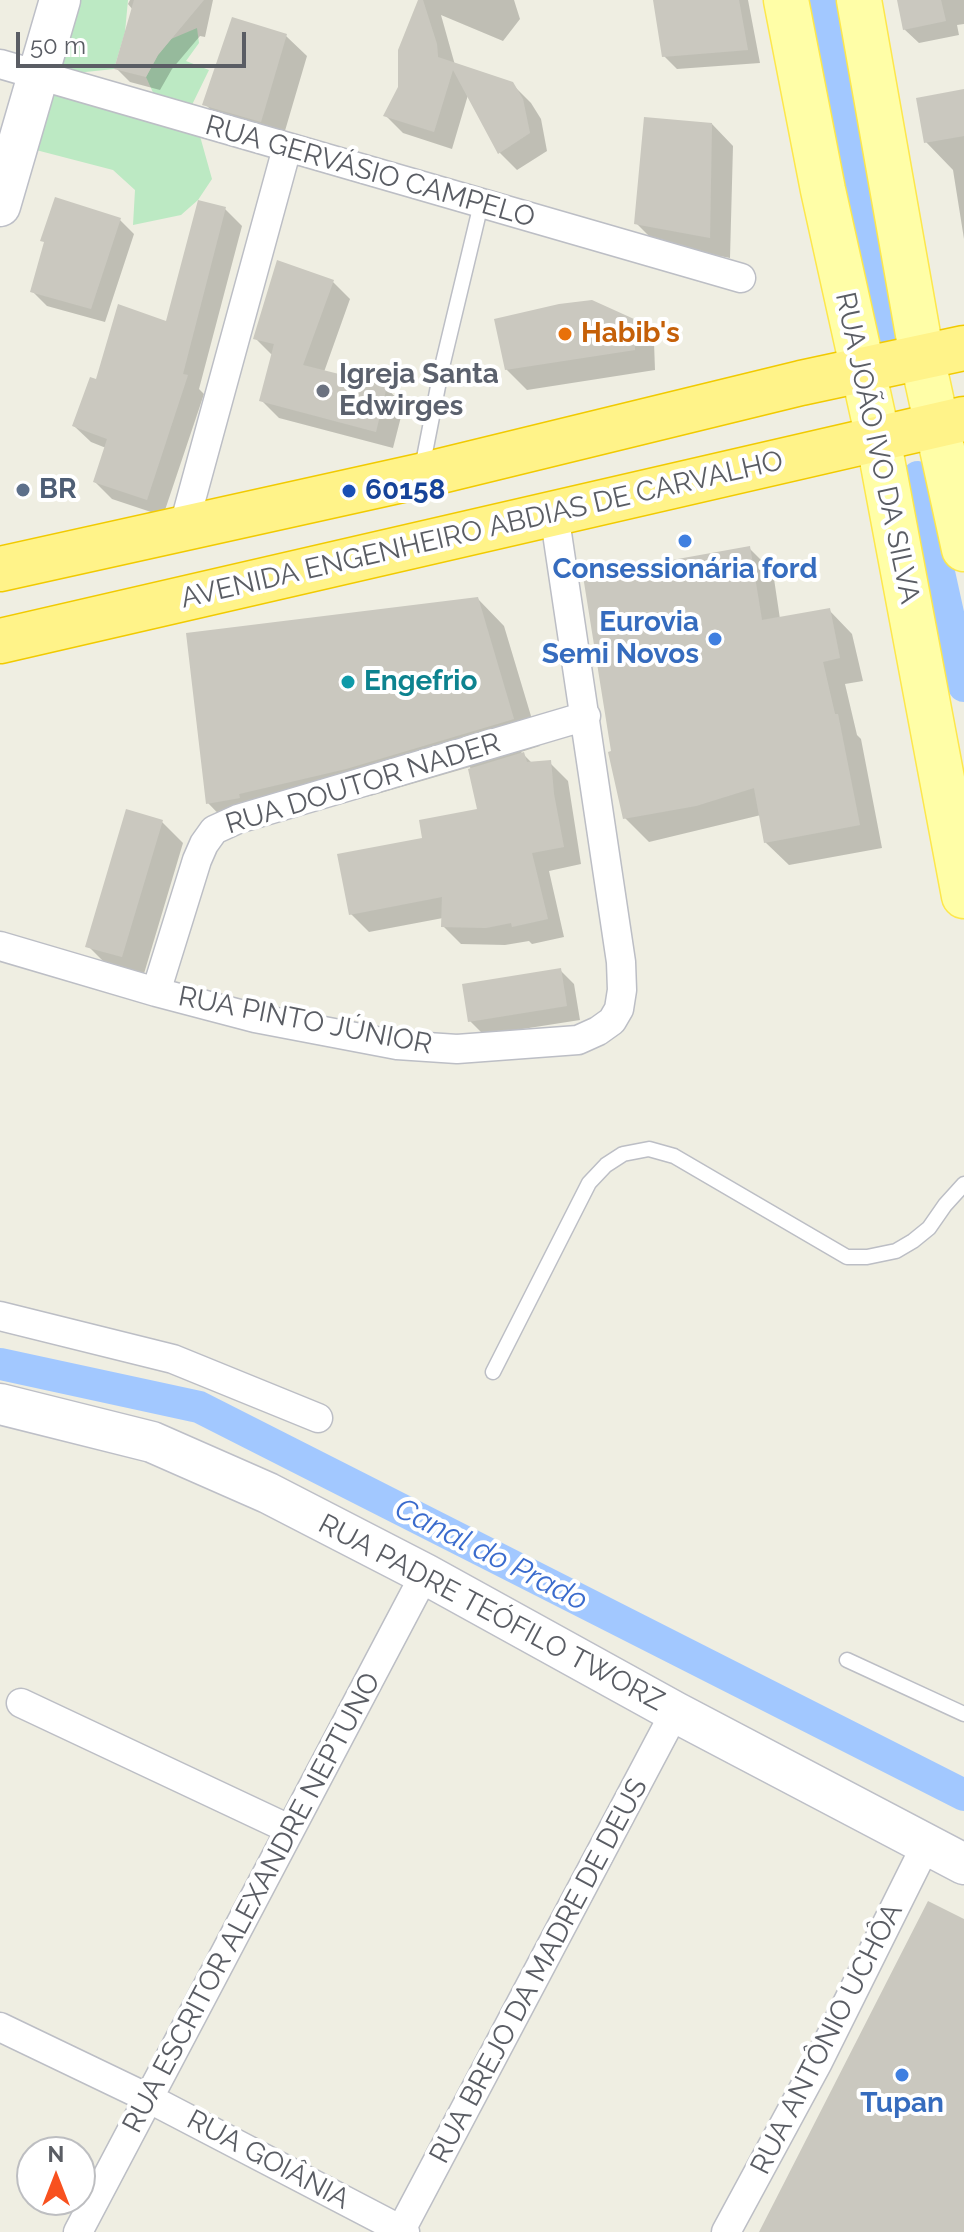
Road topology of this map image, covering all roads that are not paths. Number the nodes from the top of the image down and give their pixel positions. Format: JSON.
{"nodes":[{"id":1,"x":60,"y":0,"type":"edge"},
{"id":2,"x":786,"y":0,"type":"edge"},
{"id":3,"x":859,"y":0,"type":"edge"},
{"id":4,"x":18,"y":69,"type":"edge"},
{"id":5,"x":287,"y":148,"type":"junction"},
{"id":6,"x":481,"y":204,"type":"junction"},
{"id":7,"x":0,"y":206,"type":"edge"},
{"id":8,"x":741,"y":278,"type":"dead end"},
{"id":9,"x":964,"y":348,"type":"edge"},
{"id":10,"x":922,"y":357,"type":"junction"},
{"id":11,"x":862,"y":370,"type":"junction"},
{"id":12,"x":950,"y":422,"type":"edge"},
{"id":13,"x":878,"y":438,"type":"junction"},
{"id":14,"x":420,"y":476,"type":"junction"},
{"id":15,"x":554,"y":513,"type":"junction"},
{"id":16,"x":183,"y":529,"type":"junction"},
{"id":17,"x":964,"y":549,"type":"edge"},
{"id":18,"x":0,"y":569,"type":"edge"},
{"id":19,"x":0,"y":641,"type":"edge"},
{"id":20,"x":586,"y":716,"type":"junction"},
{"id":21,"x":964,"y":896,"type":"edge"},
{"id":22,"x":0,"y":946,"type":"edge"},
{"id":23,"x":156,"y":992,"type":"junction"},
{"id":24,"x":964,"y":1184,"type":"edge"},
{"id":25,"x":0,"y":1316,"type":"edge"},
{"id":26,"x":493,"y":1372,"type":"dead end"},
{"id":27,"x":0,"y":1404,"type":"edge"},
{"id":28,"x":318,"y":1418,"type":"dead end"},
{"id":29,"x":425,"y":1574,"type":"junction"},
{"id":30,"x":847,"y":1660,"type":"dead end"},
{"id":31,"x":21,"y":1703,"type":"dead end"},
{"id":32,"x":675,"y":1712,"type":"junction"},
{"id":33,"x":964,"y":1714,"type":"edge"},
{"id":34,"x":289,"y":1829,"type":"junction"},
{"id":35,"x":926,"y":1845,"type":"junction"},
{"id":36,"x":964,"y":1864,"type":"edge"},
{"id":37,"x":0,"y":2027,"type":"edge"},
{"id":38,"x":150,"y":2099,"type":"junction"},
{"id":39,"x":403,"y":2231,"type":"edge"},
{"id":40,"x":78,"y":2232,"type":"edge"},
{"id":41,"x":726,"y":2232,"type":"edge"}],
"edges":[{"from":1,"to":4,"type":"street"},
{"from":2,"to":11,"type":"main road","name":"RUA JOÃO IVO DA SILVA"},
{"from":3,"to":10,"type":"main road"},
{"from":4,"to":5,"type":"street","name":"RUA GERVÁSIO CAMPELO"},
{"from":4,"to":7,"type":"street"},
{"from":5,"to":6,"type":"street","name":"RUA GERVÁSIO CAMPELO"},
{"from":5,"to":16,"type":"street"},
{"from":6,"to":8,"type":"street","name":"RUA GERVÁSIO CAMPELO"},
{"from":6,"to":14,"type":"lane"},
{"from":9,"to":10,"type":"highway"},
{"from":10,"to":11,"type":"highway"},
{"from":10,"to":12,"type":"main road"},
{"from":11,"to":13,"type":"main road","name":"RUA JOÃO IVO DA SILVA"},
{"from":11,"to":14,"type":"highway"},
{"from":12,"to":13,"type":"highway","name":"AVENIDA ENGENHEIRO ABDIAS DE CARVALHO"},
{"from":12,"to":17,"type":"main road"},
{"from":13,"to":15,"type":"highway","name":"AVENIDA ENGENHEIRO ABDIAS DE CARVALHO"},
{"from":13,"to":21,"type":"main road","name":"RUA JOÃO IVO DA SILVA"},
{"from":14,"to":16,"type":"highway"},
{"from":15,"to":19,"type":"highway","name":"AVENIDA ENGENHEIRO ABDIAS DE CARVALHO"},
{"from":15,"to":20,"type":"street"},
{"from":16,"to":18,"type":"highway"},
{"from":20,"to":23,"type":"street","name":"RUA DOUTOR NADER"},
{"from":20,"to":23,"type":"street","name":"RUA PINTO JÚNIOR"},
{"from":22,"to":23,"type":"street","name":"RUA PINTO JÚNIOR"},
{"from":24,"to":26,"type":"lane"},
{"from":25,"to":28,"type":"street"},
{"from":27,"to":29,"type":"street","name":"RUA PADRE TEÓFILO TWORZ"},
{"from":29,"to":32,"type":"street","name":"RUA PADRE TEÓFILO TWORZ"},
{"from":29,"to":34,"type":"street","name":"RUA ESCRITOR ALEXANDRE NEPTUNO"},
{"from":30,"to":33,"type":"lane"},
{"from":31,"to":34,"type":"street"},
{"from":32,"to":35,"type":"street","name":"RUA PADRE TEÓFILO TWORZ"},
{"from":32,"to":39,"type":"street","name":"RUA BREJO DA MADRE DE DEUS"},
{"from":34,"to":38,"type":"street","name":"RUA ESCRITOR ALEXANDRE NEPTUNO"},
{"from":35,"to":36,"type":"street","name":"RUA PADRE TEÓFILO TWORZ"},
{"from":35,"to":41,"type":"street","name":"RUA ANTÔNIO UCHÔA"},
{"from":37,"to":38,"type":"street","name":"RUA GOIÂNIA"},
{"from":38,"to":39,"type":"street","name":"RUA GOIÂNIA"},
{"from":38,"to":40,"type":"street","name":"RUA ESCRITOR ALEXANDRE NEPTUNO"}]}
